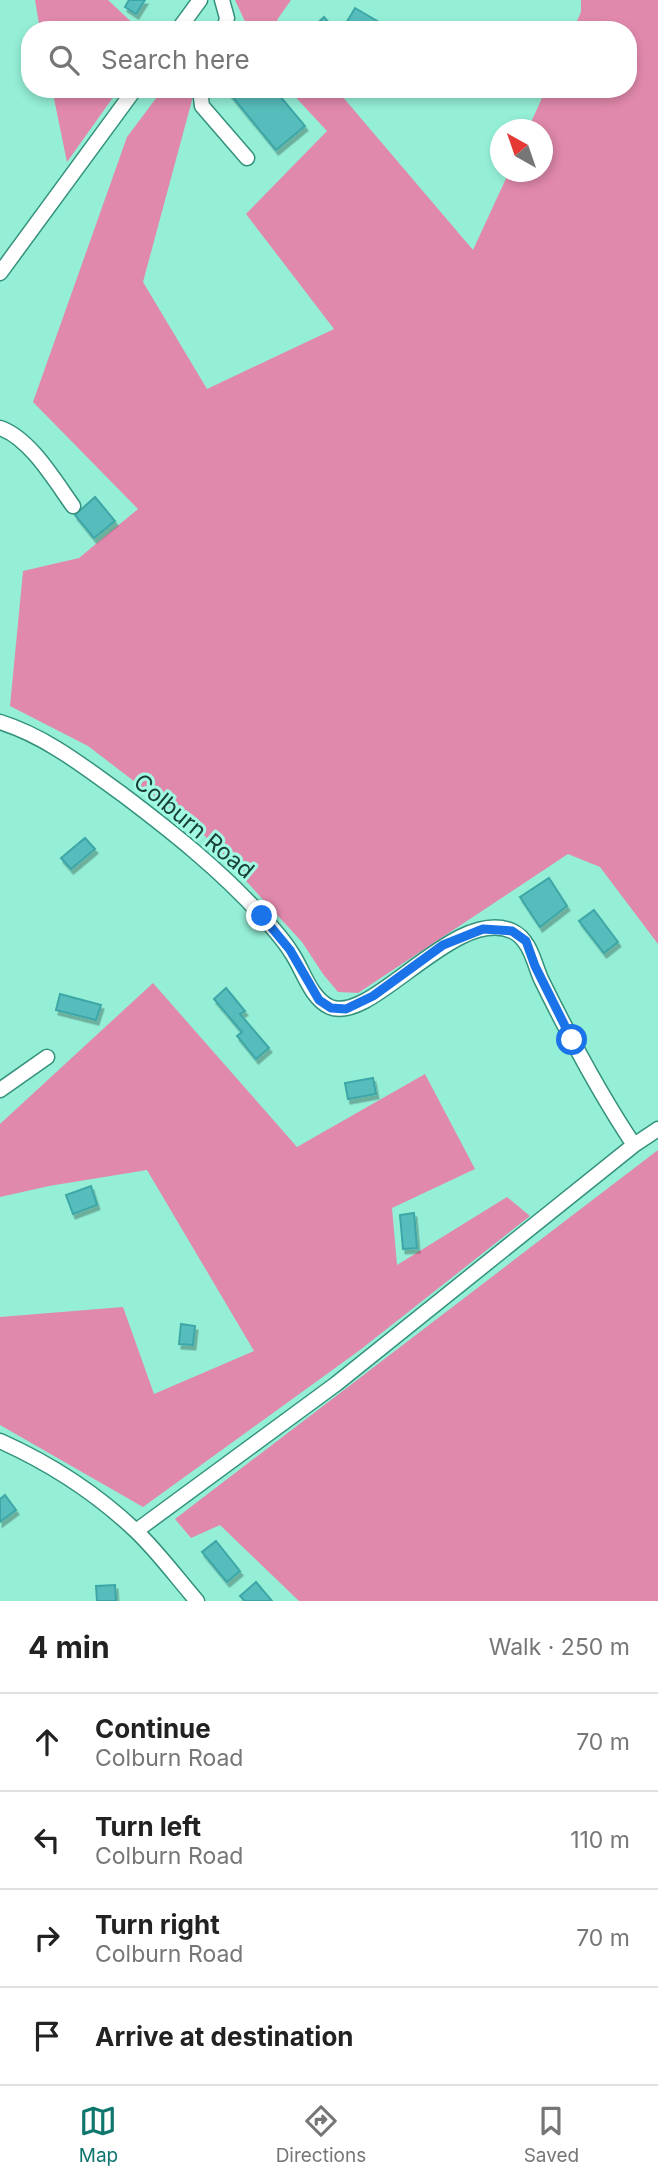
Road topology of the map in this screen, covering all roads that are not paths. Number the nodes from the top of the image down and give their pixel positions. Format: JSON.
{"nodes":[{"id":1,"x":200,"y":0,"type":"edge"},
{"id":2,"x":222,"y":0,"type":"edge"},
{"id":3,"x":185,"y":21,"type":"edge"},
{"id":4,"x":226,"y":21,"type":"edge"},
{"id":5,"x":128,"y":98,"type":"edge"},
{"id":6,"x":201,"y":98,"type":"edge"},
{"id":7,"x":247,"y":158,"type":"dead end"},
{"id":8,"x":0,"y":273,"type":"edge"},
{"id":9,"x":0,"y":428,"type":"edge"},
{"id":10,"x":73,"y":506,"type":"dead end"},
{"id":11,"x":0,"y":722,"type":"edge"},
{"id":12,"x":47,"y":1057,"type":"dead end"},
{"id":13,"x":0,"y":1090,"type":"edge"},
{"id":14,"x":658,"y":1129,"type":"edge"},
{"id":15,"x":634,"y":1145,"type":"junction"},
{"id":16,"x":0,"y":1441,"type":"edge"},
{"id":17,"x":136,"y":1531,"type":"junction"},
{"id":18,"x":197,"y":1601,"type":"edge"}],
"edges":[{"from":1,"to":3,"type":"street"},
{"from":2,"to":4,"type":"street"},
{"from":5,"to":8,"type":"street"},
{"from":6,"to":7,"type":"street"},
{"from":9,"to":10,"type":"street"},
{"from":11,"to":15,"type":"street","name":"Colburn Road"},
{"from":12,"to":13,"type":"street"},
{"from":14,"to":15,"type":"street"},
{"from":15,"to":17,"type":"street"},
{"from":16,"to":17,"type":"street"},
{"from":17,"to":18,"type":"street"}]}
